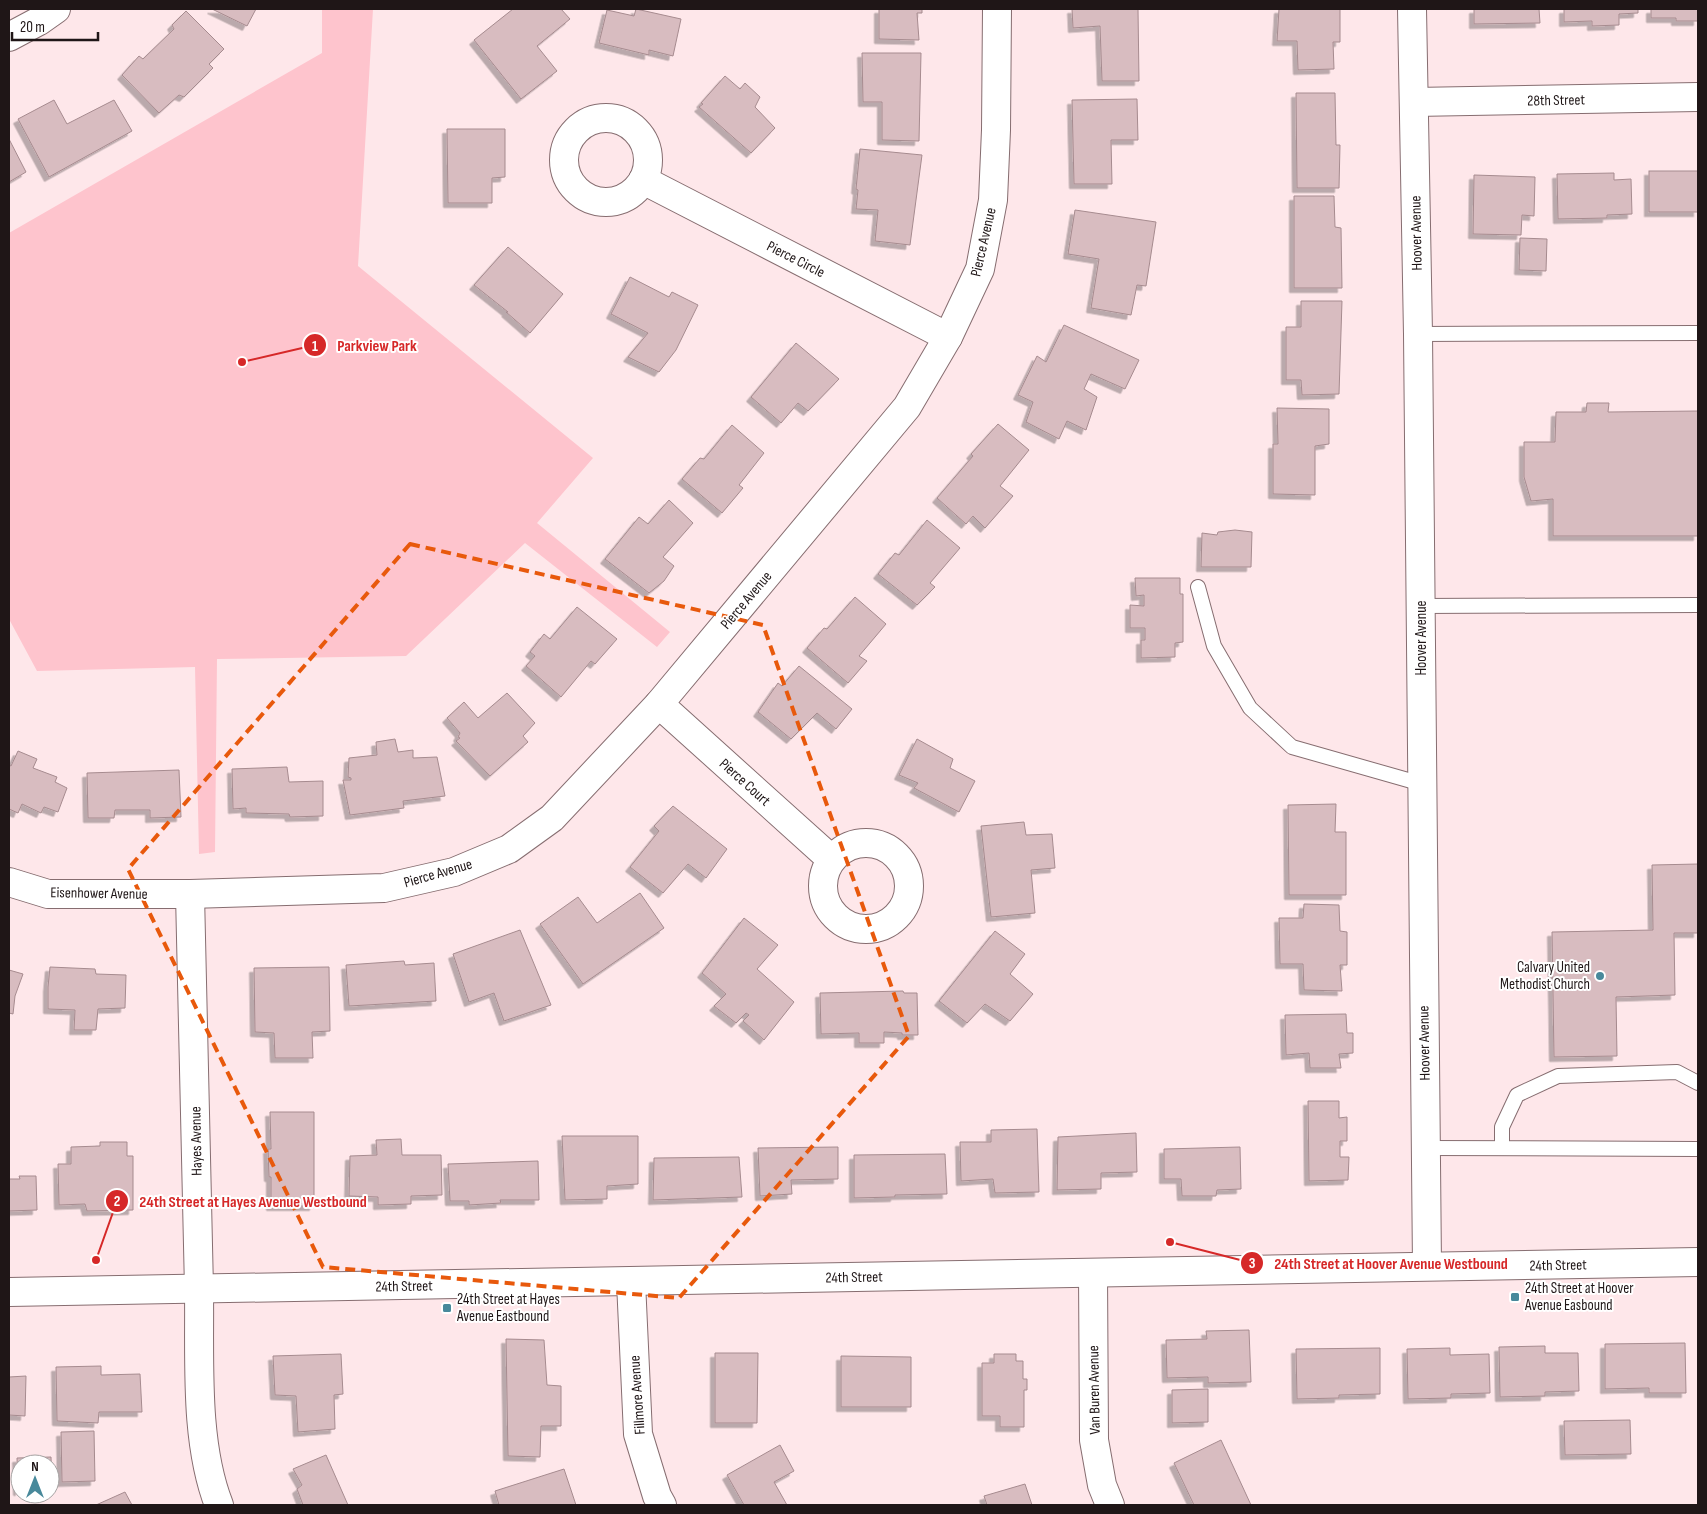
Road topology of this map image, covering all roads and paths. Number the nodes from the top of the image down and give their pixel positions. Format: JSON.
{"nodes":[{"id":1,"x":56,"y":9,"type":"edge"},
{"id":2,"x":996,"y":9,"type":"edge"},
{"id":3,"x":1412,"y":9,"type":"edge"},
{"id":4,"x":9,"y":37,"type":"edge"},
{"id":5,"x":1698,"y":97,"type":"edge"},
{"id":6,"x":1414,"y":102,"type":"junction"},
{"id":7,"x":643,"y":180,"type":"dead end"},
{"id":8,"x":1698,"y":333,"type":"edge"},
{"id":9,"x":1418,"y":334,"type":"junction"},
{"id":10,"x":948,"y":337,"type":"junction"},
{"id":11,"x":1198,"y":587,"type":"dead end"},
{"id":12,"x":1698,"y":605,"type":"edge"},
{"id":13,"x":1420,"y":606,"type":"junction"},
{"id":14,"x":659,"y":704,"type":"junction"},
{"id":15,"x":1422,"y":784,"type":"junction"},
{"id":16,"x":831,"y":859,"type":"dead end"},
{"id":17,"x":9,"y":882,"type":"edge"},
{"id":18,"x":190,"y":894,"type":"junction"},
{"id":19,"x":1698,"y":1083,"type":"edge"},
{"id":20,"x":1426,"y":1148,"type":"junction"},
{"id":21,"x":1502,"y":1148,"type":"junction"},
{"id":22,"x":1698,"y":1149,"type":"edge"},
{"id":23,"x":1698,"y":1262,"type":"edge"},
{"id":24,"x":1426,"y":1266,"type":"junction"},
{"id":25,"x":1093,"y":1273,"type":"junction"},
{"id":26,"x":631,"y":1282,"type":"junction"},
{"id":27,"x":199,"y":1289,"type":"junction"},
{"id":28,"x":9,"y":1292,"type":"edge"},
{"id":29,"x":219,"y":1505,"type":"edge"},
{"id":30,"x":662,"y":1505,"type":"edge"},
{"id":31,"x":1110,"y":1505,"type":"edge"}],
"edges":[{"from":1,"to":4,"type":"street"},
{"from":2,"to":10,"type":"street","name":"Pierce Avenue"},
{"from":3,"to":6,"type":"street","name":"Hoover Avenue"},
{"from":5,"to":6,"type":"street","name":"28th Street"},
{"from":6,"to":9,"type":"street","name":"Hoover Avenue"},
{"from":7,"to":10,"type":"street","name":"Pierce Circle"},
{"from":8,"to":9,"type":"lane"},
{"from":9,"to":13,"type":"street","name":"Hoover Avenue"},
{"from":10,"to":14,"type":"street","name":"Pierce Avenue"},
{"from":11,"to":15,"type":"lane"},
{"from":12,"to":13,"type":"lane"},
{"from":13,"to":15,"type":"street","name":"Hoover Avenue"},
{"from":14,"to":16,"type":"street","name":"Pierce Court"},
{"from":14,"to":18,"type":"street","name":"Pierce Avenue"},
{"from":15,"to":20,"type":"street","name":"Hoover Avenue"},
{"from":17,"to":18,"type":"street","name":"Eisenhower Avenue"},
{"from":18,"to":27,"type":"street","name":"Hayes Avenue"},
{"from":19,"to":21,"type":"lane"},
{"from":20,"to":21,"type":"lane"},
{"from":20,"to":24,"type":"street","name":"Hoover Avenue"},
{"from":21,"to":22,"type":"lane"},
{"from":23,"to":24,"type":"street","name":"24th Street"},
{"from":24,"to":25,"type":"street","name":"24th Street"},
{"from":25,"to":26,"type":"street","name":"24th Street"},
{"from":25,"to":31,"type":"street","name":"Van Buren Avenue"},
{"from":26,"to":27,"type":"street","name":"24th Street"},
{"from":26,"to":30,"type":"street","name":"Fillmore Avenue"},
{"from":27,"to":28,"type":"street","name":"24th Street"},
{"from":27,"to":29,"type":"street","name":"Hayes Avenue"}]}
